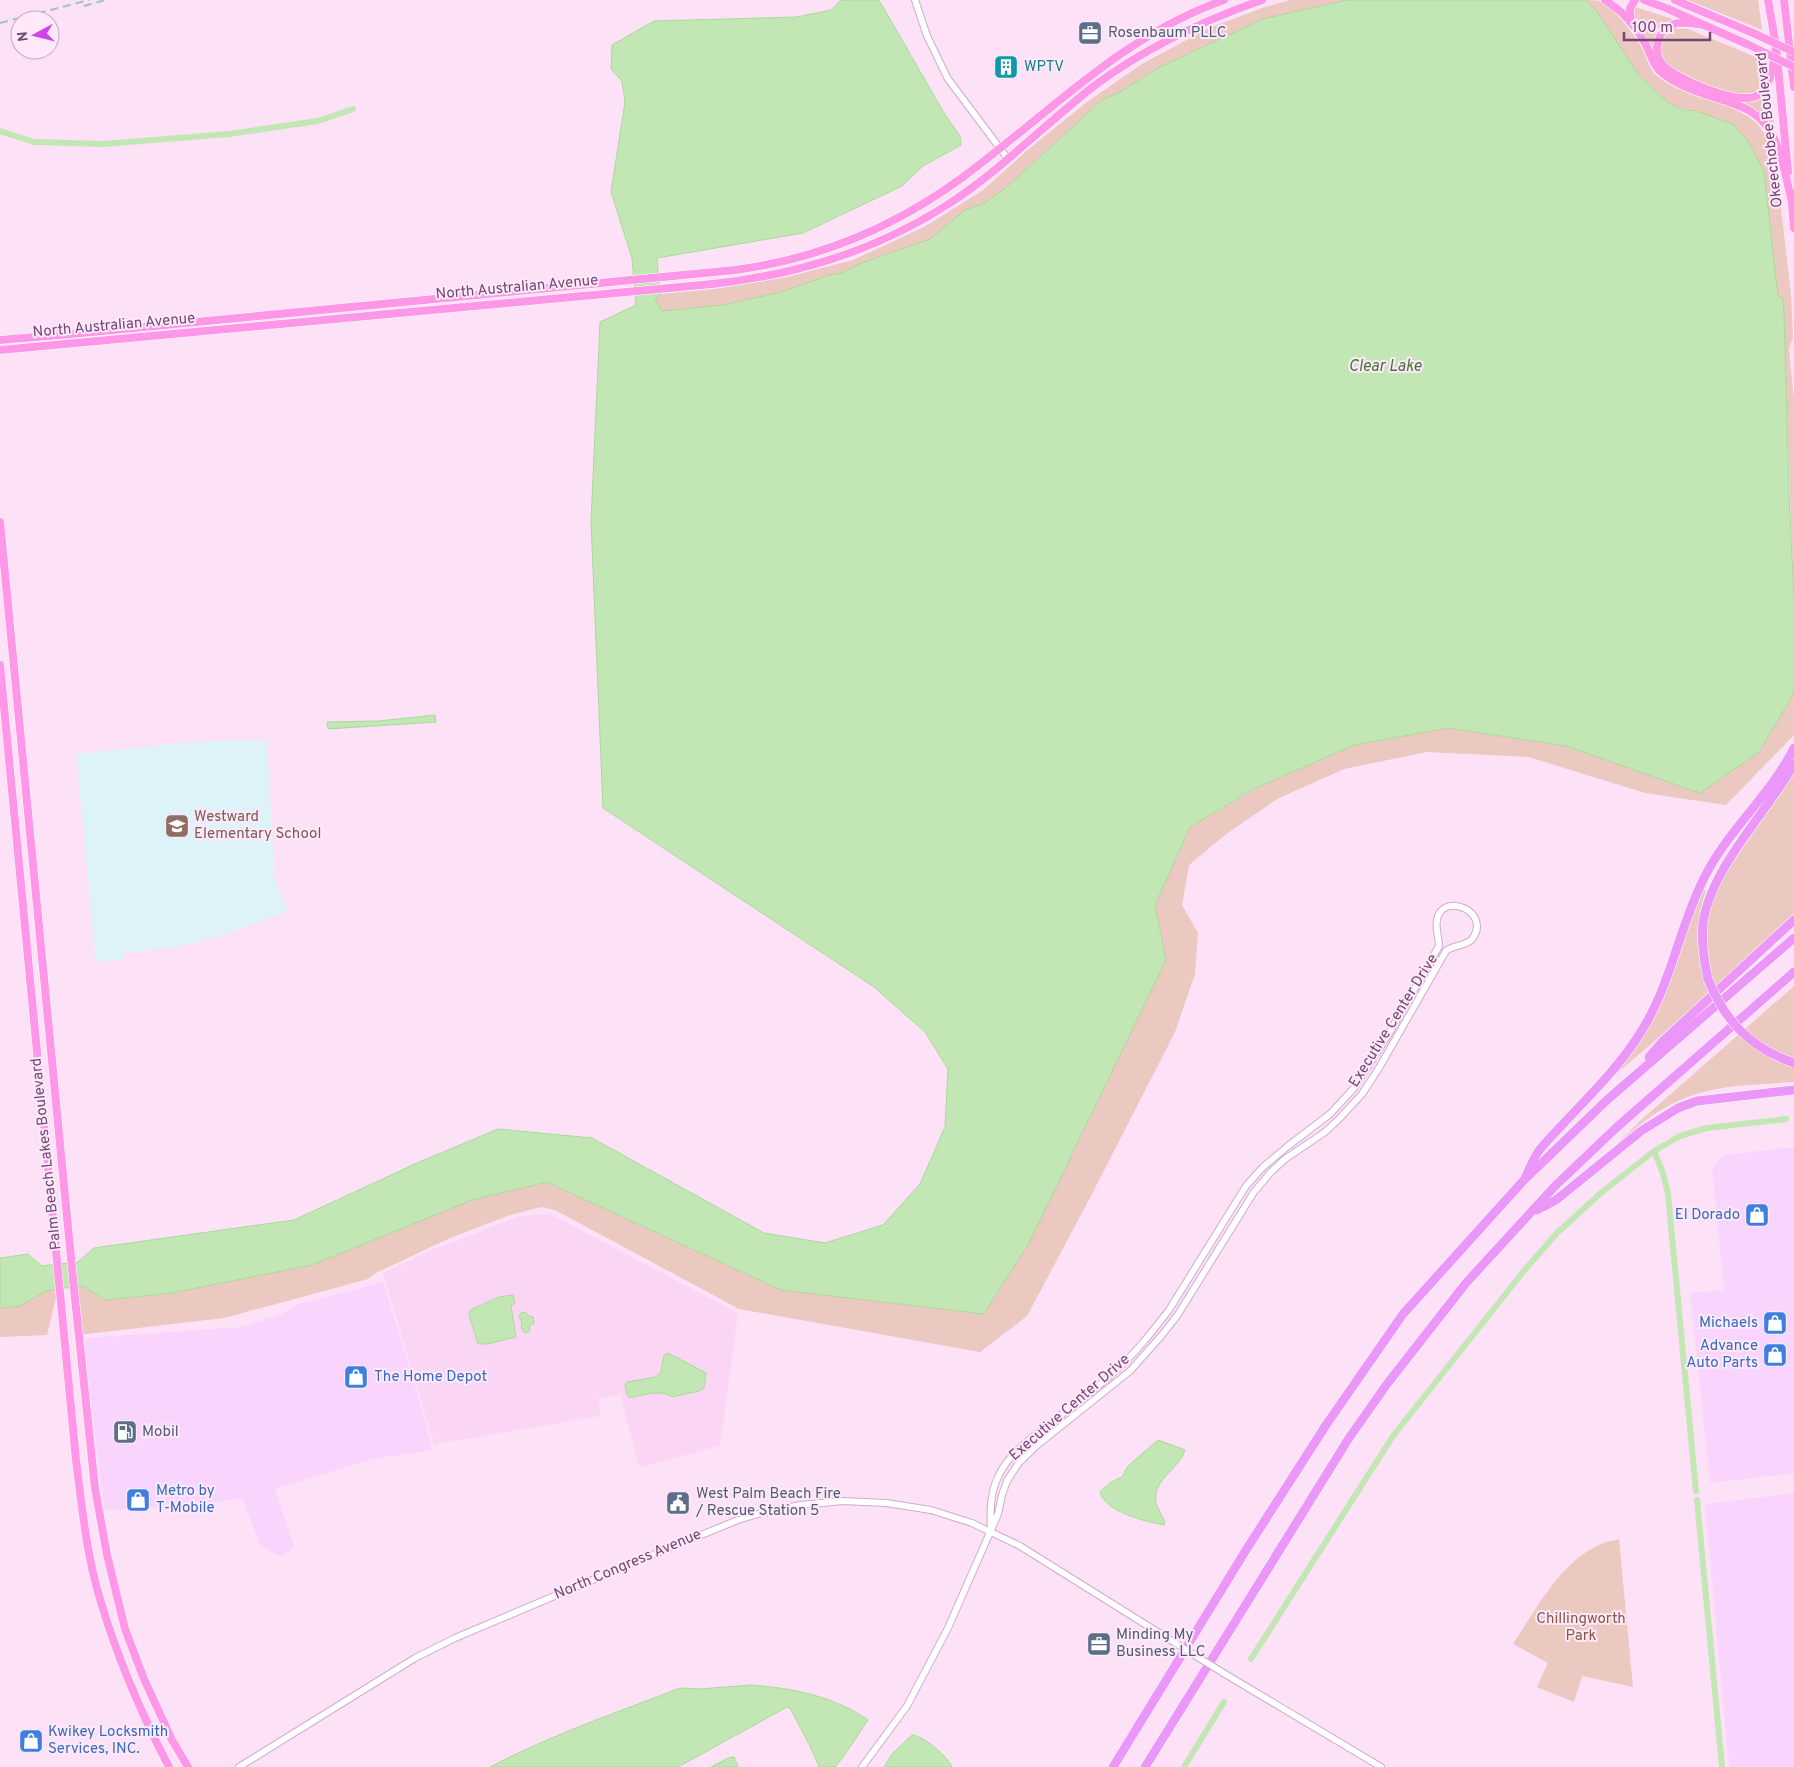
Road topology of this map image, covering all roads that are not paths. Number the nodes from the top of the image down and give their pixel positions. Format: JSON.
{"nodes":[{"id":1,"x":915,"y":0,"type":"edge"},
{"id":2,"x":1224,"y":0,"type":"edge"},
{"id":3,"x":1262,"y":0,"type":"edge"},
{"id":4,"x":1605,"y":0,"type":"edge"},
{"id":5,"x":1635,"y":0,"type":"edge"},
{"id":6,"x":1644,"y":0,"type":"edge"},
{"id":7,"x":1675,"y":0,"type":"edge"},
{"id":8,"x":1768,"y":0,"type":"edge"},
{"id":9,"x":1784,"y":0,"type":"edge"},
{"id":10,"x":1632,"y":22,"type":"junction"},
{"id":11,"x":1704,"y":25,"type":"junction"},
{"id":12,"x":1135,"y":43,"type":"junction"},
{"id":13,"x":1776,"y":46,"type":"junction"},
{"id":14,"x":1794,"y":51,"type":"edge"},
{"id":15,"x":1141,"y":55,"type":"junction"},
{"id":16,"x":1793,"y":65,"type":"edge"},
{"id":17,"x":1794,"y":87,"type":"edge"},
{"id":18,"x":999,"y":149,"type":"junction"},
{"id":19,"x":1008,"y":160,"type":"junction"},
{"id":20,"x":1791,"y":198,"type":"junction"},
{"id":21,"x":1794,"y":228,"type":"edge"},
{"id":22,"x":735,"y":270,"type":"junction"},
{"id":23,"x":737,"y":281,"type":"junction"},
{"id":24,"x":0,"y":340,"type":"edge"},
{"id":25,"x":0,"y":350,"type":"edge"},
{"id":26,"x":0,"y":522,"type":"edge"},
{"id":27,"x":1,"y":547,"type":"edge"},
{"id":28,"x":0,"y":665,"type":"edge"},
{"id":29,"x":1794,"y":748,"type":"edge"},
{"id":30,"x":1794,"y":764,"type":"edge"},
{"id":31,"x":1794,"y":920,"type":"edge"},
{"id":32,"x":39,"y":927,"type":"junction"},
{"id":33,"x":25,"y":929,"type":"junction"},
{"id":34,"x":1794,"y":938,"type":"edge"},
{"id":35,"x":1794,"y":972,"type":"edge"},
{"id":36,"x":1794,"y":1063,"type":"edge"},
{"id":37,"x":1630,"y":1080,"type":"junction"},
{"id":38,"x":1794,"y":1091,"type":"edge"},
{"id":39,"x":1524,"y":1180,"type":"junction"},
{"id":40,"x":1530,"y":1213,"type":"junction"},
{"id":41,"x":1107,"y":1378,"type":"junction"},
{"id":42,"x":1114,"y":1385,"type":"junction"},
{"id":43,"x":1028,"y":1440,"type":"junction"},
{"id":44,"x":1035,"y":1447,"type":"junction"},
{"id":45,"x":991,"y":1531,"type":"junction"},
{"id":46,"x":169,"y":1767,"type":"edge"},
{"id":47,"x":188,"y":1767,"type":"edge"},
{"id":48,"x":238,"y":1767,"type":"edge"},
{"id":49,"x":862,"y":1767,"type":"edge"},
{"id":50,"x":1113,"y":1767,"type":"edge"},
{"id":51,"x":1145,"y":1767,"type":"edge"},
{"id":52,"x":1381,"y":1767,"type":"edge"}],
"edges":[{"from":1,"to":18,"type":"street"},
{"from":2,"to":12,"type":"main road","name":"North Australian Avenue"},
{"from":3,"to":15,"type":"main road","name":"North Australian Avenue"},
{"from":4,"to":10,"type":"main road"},
{"from":5,"to":10,"type":"main road"},
{"from":6,"to":11,"type":"main road"},
{"from":7,"to":14,"type":"main road","bridge":true},
{"from":8,"to":13,"type":"main road","name":"Okeechobee Boulevard"},
{"from":9,"to":16,"type":"main road","name":"Okeechobee Boulevard"},
{"from":10,"to":20,"type":"main road"},
{"from":11,"to":13,"type":"main road"},
{"from":11,"to":16,"type":"main road","bridge":true},
{"from":12,"to":15,"type":"main road"},
{"from":12,"to":18,"type":"main road","name":"North Australian Avenue"},
{"from":13,"to":20,"type":"main road","name":"Okeechobee Boulevard"},
{"from":14,"to":16,"type":"main road"},
{"from":15,"to":19,"type":"main road","name":"North Australian Avenue"},
{"from":16,"to":17,"type":"main road","name":"Okeechobee Boulevard"},
{"from":18,"to":19,"type":"street"},
{"from":18,"to":22,"type":"main road","name":"North Australian Avenue"},
{"from":19,"to":23,"type":"main road","name":"North Australian Avenue"},
{"from":20,"to":21,"type":"main road","name":"Okeechobee Boulevard"},
{"from":22,"to":23,"type":"main road"},
{"from":22,"to":24,"type":"main road","name":"North Australian Avenue"},
{"from":23,"to":25,"type":"main road","name":"North Australian Avenue"},
{"from":26,"to":27,"type":"main road","name":"Palm Beach Lakes Boulevard"},
{"from":27,"to":32,"type":"main road","name":"Palm Beach Lakes Boulevard"},
{"from":28,"to":33,"type":"main road","name":"Palm Beach Lakes Boulevard"},
{"from":29,"to":39,"type":"highway"},
{"from":30,"to":36,"type":"highway","bridge":true},
{"from":31,"to":37,"type":"highway"},
{"from":32,"to":33,"type":"main road"},
{"from":32,"to":47,"type":"main road","name":"Palm Beach Lakes Boulevard"},
{"from":33,"to":46,"type":"main road","name":"Palm Beach Lakes Boulevard"},
{"from":34,"to":37,"type":"highway"},
{"from":35,"to":40,"type":"highway"},
{"from":37,"to":39,"type":"highway"},
{"from":38,"to":40,"type":"highway"},
{"from":39,"to":50,"type":"highway"},
{"from":40,"to":51,"type":"highway"},
{"from":41,"to":42,"type":"street"},
{"from":41,"to":42,"type":"street","name":"Executive Center Drive"},
{"from":41,"to":43,"type":"street","name":"Executive Center Drive"},
{"from":42,"to":44,"type":"street","name":"Executive Center Drive"},
{"from":43,"to":44,"type":"street"},
{"from":43,"to":45,"type":"street","name":"Executive Center Drive"},
{"from":44,"to":45,"type":"street","name":"Executive Center Drive"},
{"from":45,"to":48,"type":"street","name":"North Congress Avenue"},
{"from":45,"to":49,"type":"street","name":"Executive Center Drive"},
{"from":45,"to":52,"type":"street","name":"North Congress Avenue","bridge":true}]}
